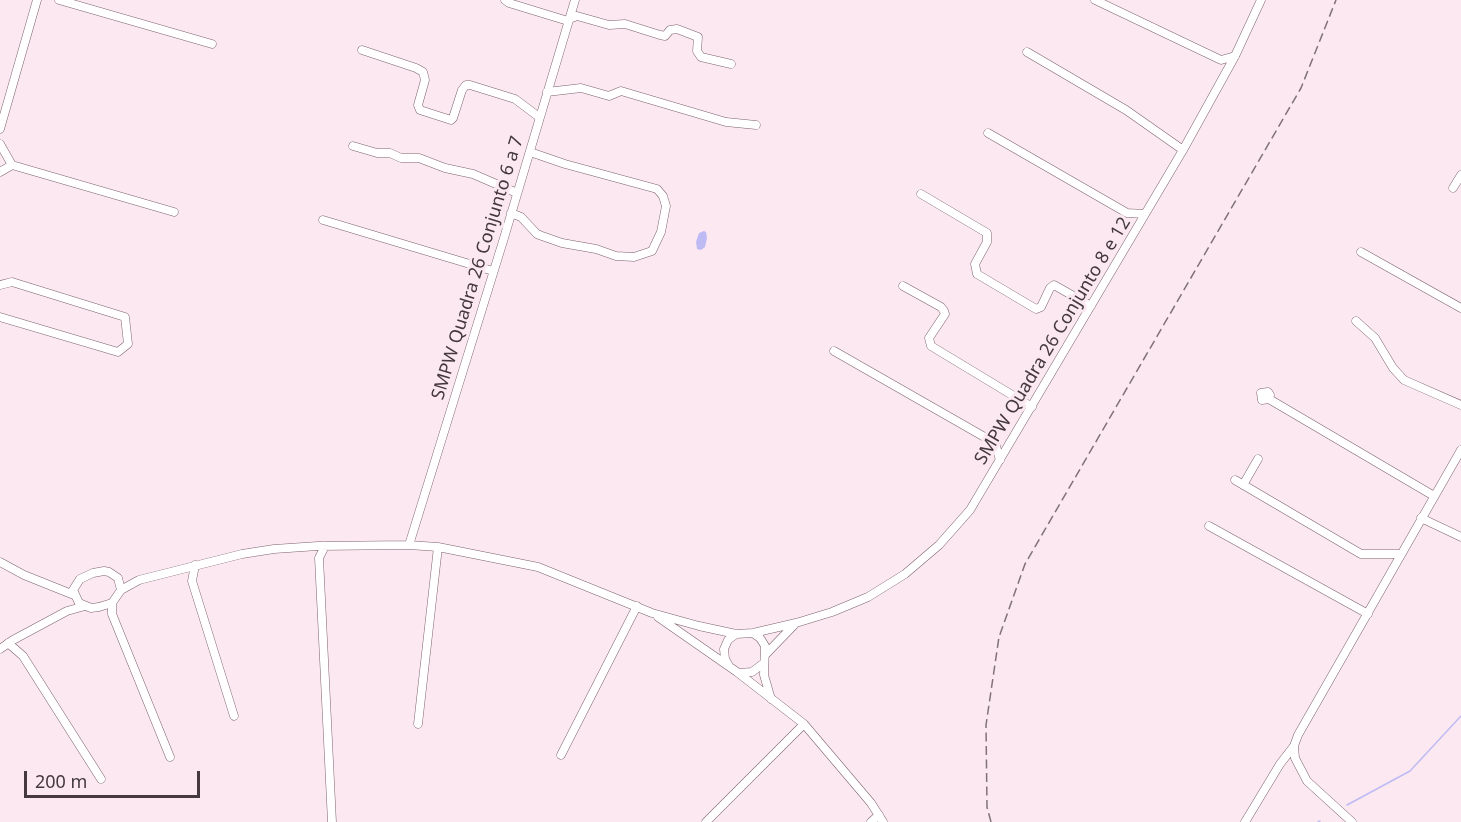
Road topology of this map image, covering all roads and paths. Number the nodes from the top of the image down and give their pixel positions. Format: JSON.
{"nodes":[{"id":1,"x":37,"y":0,"type":"edge"},
{"id":2,"x":59,"y":0,"type":"edge"},
{"id":3,"x":506,"y":0,"type":"edge"},
{"id":4,"x":1095,"y":0,"type":"edge"},
{"id":5,"x":1261,"y":0,"type":"edge"},
{"id":6,"x":572,"y":13,"type":"edge"},
{"id":7,"x":212,"y":44,"type":"dead end"},
{"id":8,"x":362,"y":50,"type":"dead end"},
{"id":9,"x":1027,"y":52,"type":"dead end"},
{"id":10,"x":1235,"y":56,"type":"junction"},
{"id":11,"x":1221,"y":60,"type":"junction"},
{"id":12,"x":731,"y":64,"type":"dead end"},
{"id":13,"x":1226,"y":73,"type":"junction"},
{"id":14,"x":547,"y":92,"type":"junction"},
{"id":15,"x":539,"y":117,"type":"junction"},
{"id":16,"x":756,"y":125,"type":"dead end"},
{"id":17,"x":0,"y":129,"type":"edge"},
{"id":18,"x":988,"y":133,"type":"dead end"},
{"id":19,"x":0,"y":144,"type":"edge"},
{"id":20,"x":353,"y":146,"type":"dead end"},
{"id":21,"x":1183,"y":150,"type":"junction"},
{"id":22,"x":530,"y":152,"type":"junction"},
{"id":23,"x":12,"y":165,"type":"junction"},
{"id":24,"x":0,"y":172,"type":"edge"},
{"id":25,"x":1461,"y":175,"type":"edge"},
{"id":26,"x":1453,"y":188,"type":"dead end"},
{"id":27,"x":517,"y":193,"type":"junction"},
{"id":28,"x":921,"y":194,"type":"dead end"},
{"id":29,"x":174,"y":212,"type":"dead end"},
{"id":30,"x":511,"y":213,"type":"junction"},
{"id":31,"x":1127,"y":213,"type":"junction"},
{"id":32,"x":1145,"y":214,"type":"junction"},
{"id":33,"x":323,"y":220,"type":"dead end"},
{"id":34,"x":1134,"y":233,"type":"junction"},
{"id":35,"x":1360,"y":252,"type":"dead end"},
{"id":36,"x":493,"y":271,"type":"junction"},
{"id":37,"x":0,"y":285,"type":"edge"},
{"id":38,"x":903,"y":286,"type":"dead end"},
{"id":39,"x":1091,"y":306,"type":"junction"},
{"id":40,"x":1461,"y":308,"type":"edge"},
{"id":41,"x":0,"y":317,"type":"edge"},
{"id":42,"x":1356,"y":321,"type":"dead end"},
{"id":43,"x":834,"y":351,"type":"dead end"},
{"id":44,"x":1269,"y":399,"type":"dead end"},
{"id":45,"x":1461,"y":405,"type":"edge"},
{"id":46,"x":1032,"y":407,"type":"junction"},
{"id":47,"x":1013,"y":438,"type":"junction"},
{"id":48,"x":995,"y":443,"type":"junction"},
{"id":49,"x":1461,"y":450,"type":"edge"},
{"id":50,"x":1258,"y":459,"type":"dead end"},
{"id":51,"x":1000,"y":460,"type":"junction"},
{"id":52,"x":1235,"y":480,"type":"dead end"},
{"id":53,"x":1243,"y":485,"type":"junction"},
{"id":54,"x":1434,"y":495,"type":"junction"},
{"id":55,"x":1422,"y":518,"type":"junction"},
{"id":56,"x":1209,"y":526,"type":"dead end"},
{"id":57,"x":1461,"y":537,"type":"edge"},
{"id":58,"x":409,"y":545,"type":"junction"},
{"id":59,"x":308,"y":546,"type":"junction"},
{"id":60,"x":325,"y":546,"type":"junction"},
{"id":61,"x":438,"y":547,"type":"junction"},
{"id":62,"x":1401,"y":554,"type":"junction"},
{"id":63,"x":318,"y":558,"type":"junction"},
{"id":64,"x":0,"y":562,"type":"edge"},
{"id":65,"x":195,"y":565,"type":"junction"},
{"id":66,"x":180,"y":569,"type":"junction"},
{"id":67,"x":118,"y":578,"type":"junction"},
{"id":68,"x":139,"y":580,"type":"junction"},
{"id":69,"x":192,"y":581,"type":"junction"},
{"id":70,"x":76,"y":584,"type":"junction"},
{"id":71,"x":58,"y":587,"type":"junction"},
{"id":72,"x":121,"y":590,"type":"junction"},
{"id":73,"x":75,"y":597,"type":"junction"},
{"id":74,"x":111,"y":603,"type":"junction"},
{"id":75,"x":85,"y":606,"type":"junction"},
{"id":76,"x":102,"y":606,"type":"junction"},
{"id":77,"x":637,"y":606,"type":"junction"},
{"id":78,"x":67,"y":611,"type":"junction"},
{"id":79,"x":652,"y":613,"type":"junction"},
{"id":80,"x":112,"y":614,"type":"junction"},
{"id":81,"x":1368,"y":614,"type":"junction"},
{"id":82,"x":796,"y":623,"type":"junction"},
{"id":83,"x":753,"y":633,"type":"junction"},
{"id":84,"x":736,"y":634,"type":"junction"},
{"id":85,"x":19,"y":636,"type":"junction"},
{"id":86,"x":8,"y":643,"type":"junction"},
{"id":87,"x":0,"y":649,"type":"edge"},
{"id":88,"x":766,"y":654,"type":"junction"},
{"id":89,"x":23,"y":656,"type":"junction"},
{"id":90,"x":764,"y":663,"type":"junction"},
{"id":91,"x":729,"y":667,"type":"junction"},
{"id":92,"x":738,"y":672,"type":"junction"},
{"id":93,"x":771,"y":700,"type":"junction"},
{"id":94,"x":234,"y":716,"type":"dead end"},
{"id":95,"x":418,"y":724,"type":"dead end"},
{"id":96,"x":804,"y":724,"type":"junction"},
{"id":97,"x":1294,"y":746,"type":"junction"},
{"id":98,"x":561,"y":755,"type":"dead end"},
{"id":99,"x":170,"y":757,"type":"dead end"},
{"id":100,"x":101,"y":779,"type":"dead end"},
{"id":101,"x":881,"y":818,"type":"edge"},
{"id":102,"x":332,"y":822,"type":"edge"},
{"id":103,"x":706,"y":822,"type":"edge"},
{"id":104,"x":871,"y":822,"type":"edge"},
{"id":105,"x":1245,"y":822,"type":"edge"},
{"id":106,"x":1352,"y":822,"type":"edge"}],
"edges":[{"from":1,"to":17,"type":"street"},
{"from":2,"to":7,"type":"street"},
{"from":3,"to":6,"type":"street"},
{"from":4,"to":11,"type":"street"},
{"from":5,"to":10,"type":"street","name":"SMPW Quadra 26 Conjunto 8 e 12"},
{"from":6,"to":12,"type":"street"},
{"from":6,"to":14,"type":"street","name":"SMPW Quadra 26 Conjunto 6 a 7"},
{"from":8,"to":15,"type":"street"},
{"from":9,"to":21,"type":"street"},
{"from":10,"to":11,"type":"street"},
{"from":10,"to":13,"type":"street","name":"SMPW Quadra 26 Conjunto 8 e 12"},
{"from":11,"to":13,"type":"street"},
{"from":13,"to":21,"type":"street","name":"SMPW Quadra 26 Conjunto 8 e 12"},
{"from":14,"to":15,"type":"street","name":"SMPW Quadra 26 Conjunto 6 a 7"},
{"from":14,"to":16,"type":"street"},
{"from":15,"to":22,"type":"street","name":"SMPW Quadra 26 Conjunto 6 a 7"},
{"from":18,"to":31,"type":"street"},
{"from":19,"to":23,"type":"street"},
{"from":20,"to":27,"type":"street"},
{"from":21,"to":32,"type":"street","name":"SMPW Quadra 26 Conjunto 8 e 12"},
{"from":22,"to":27,"type":"street","name":"SMPW Quadra 26 Conjunto 6 a 7"},
{"from":22,"to":30,"type":"street"},
{"from":23,"to":24,"type":"street"},
{"from":23,"to":29,"type":"street"},
{"from":25,"to":26,"type":"street"},
{"from":27,"to":30,"type":"street","name":"SMPW Quadra 26 Conjunto 6 a 7"},
{"from":28,"to":39,"type":"street"},
{"from":30,"to":36,"type":"street","name":"SMPW Quadra 26 Conjunto 6 a 7"},
{"from":31,"to":32,"type":"street"},
{"from":31,"to":34,"type":"street"},
{"from":32,"to":34,"type":"street","name":"SMPW Quadra 26 Conjunto 8 e 12"},
{"from":33,"to":36,"type":"street"},
{"from":34,"to":39,"type":"street","name":"SMPW Quadra 26 Conjunto 8 e 12"},
{"from":35,"to":40,"type":"street"},
{"from":36,"to":58,"type":"street","name":"SMPW Quadra 26 Conjunto 6 a 7"},
{"from":37,"to":41,"type":"street"},
{"from":38,"to":46,"type":"street"},
{"from":39,"to":46,"type":"street","name":"SMPW Quadra 26 Conjunto 8 e 12"},
{"from":42,"to":45,"type":"street"},
{"from":43,"to":48,"type":"street"},
{"from":44,"to":54,"type":"street"},
{"from":46,"to":47,"type":"street","name":"SMPW Quadra 26 Conjunto 8 e 12"},
{"from":47,"to":48,"type":"street"},
{"from":47,"to":51,"type":"street","name":"SMPW Quadra 26 Conjunto 8 e 12"},
{"from":48,"to":51,"type":"street"},
{"from":49,"to":54,"type":"street"},
{"from":50,"to":53,"type":"street"},
{"from":51,"to":82,"type":"street","name":"SMPW Quadra 26 Conjunto 8 e 12"},
{"from":52,"to":53,"type":"street"},
{"from":53,"to":62,"type":"street"},
{"from":54,"to":55,"type":"street"},
{"from":55,"to":57,"type":"street"},
{"from":55,"to":62,"type":"street"},
{"from":56,"to":81,"type":"street"},
{"from":58,"to":60,"type":"street"},
{"from":58,"to":61,"type":"street"},
{"from":59,"to":60,"type":"street"},
{"from":59,"to":63,"type":"street"},
{"from":59,"to":65,"type":"street"},
{"from":60,"to":63,"type":"street"},
{"from":61,"to":77,"type":"street"},
{"from":61,"to":95,"type":"street"},
{"from":62,"to":81,"type":"street"},
{"from":63,"to":102,"type":"street"},
{"from":64,"to":71,"type":"street"},
{"from":65,"to":66,"type":"street"},
{"from":65,"to":69,"type":"street"},
{"from":66,"to":68,"type":"street"},
{"from":66,"to":69,"type":"street"},
{"from":67,"to":68,"type":"street"},
{"from":67,"to":70,"type":"street"},
{"from":67,"to":72,"type":"street"},
{"from":68,"to":72,"type":"street"},
{"from":69,"to":94,"type":"street"},
{"from":70,"to":71,"type":"street"},
{"from":70,"to":73,"type":"street"},
{"from":71,"to":73,"type":"street"},
{"from":72,"to":74,"type":"street"},
{"from":73,"to":75,"type":"street"},
{"from":73,"to":78,"type":"street"},
{"from":74,"to":76,"type":"street"},
{"from":74,"to":80,"type":"street"},
{"from":75,"to":76,"type":"street"},
{"from":75,"to":78,"type":"street"},
{"from":76,"to":80,"type":"street"},
{"from":77,"to":79,"type":"street"},
{"from":77,"to":98,"type":"street"},
{"from":78,"to":85,"type":"street"},
{"from":79,"to":84,"type":"street"},
{"from":79,"to":91,"type":"street"},
{"from":80,"to":99,"type":"street"},
{"from":81,"to":97,"type":"street"},
{"from":82,"to":83,"type":"street","name":"SMPW Quadra 26 Conjunto 8 e 12"},
{"from":82,"to":88,"type":"street","name":"SMPW Quadra 26 Conjunto 8 e 12"},
{"from":83,"to":84,"type":"street"},
{"from":83,"to":88,"type":"street"},
{"from":84,"to":91,"type":"street"},
{"from":85,"to":86,"type":"street"},
{"from":85,"to":89,"type":"street"},
{"from":86,"to":87,"type":"street"},
{"from":86,"to":89,"type":"street"},
{"from":88,"to":90,"type":"street"},
{"from":89,"to":100,"type":"street"},
{"from":90,"to":92,"type":"street"},
{"from":90,"to":93,"type":"street"},
{"from":91,"to":92,"type":"street"},
{"from":92,"to":93,"type":"street"},
{"from":93,"to":96,"type":"street"},
{"from":96,"to":101,"type":"street"},
{"from":96,"to":103,"type":"street"},
{"from":97,"to":105,"type":"street"},
{"from":97,"to":106,"type":"street"},
{"from":101,"to":104,"type":"street"}]}
